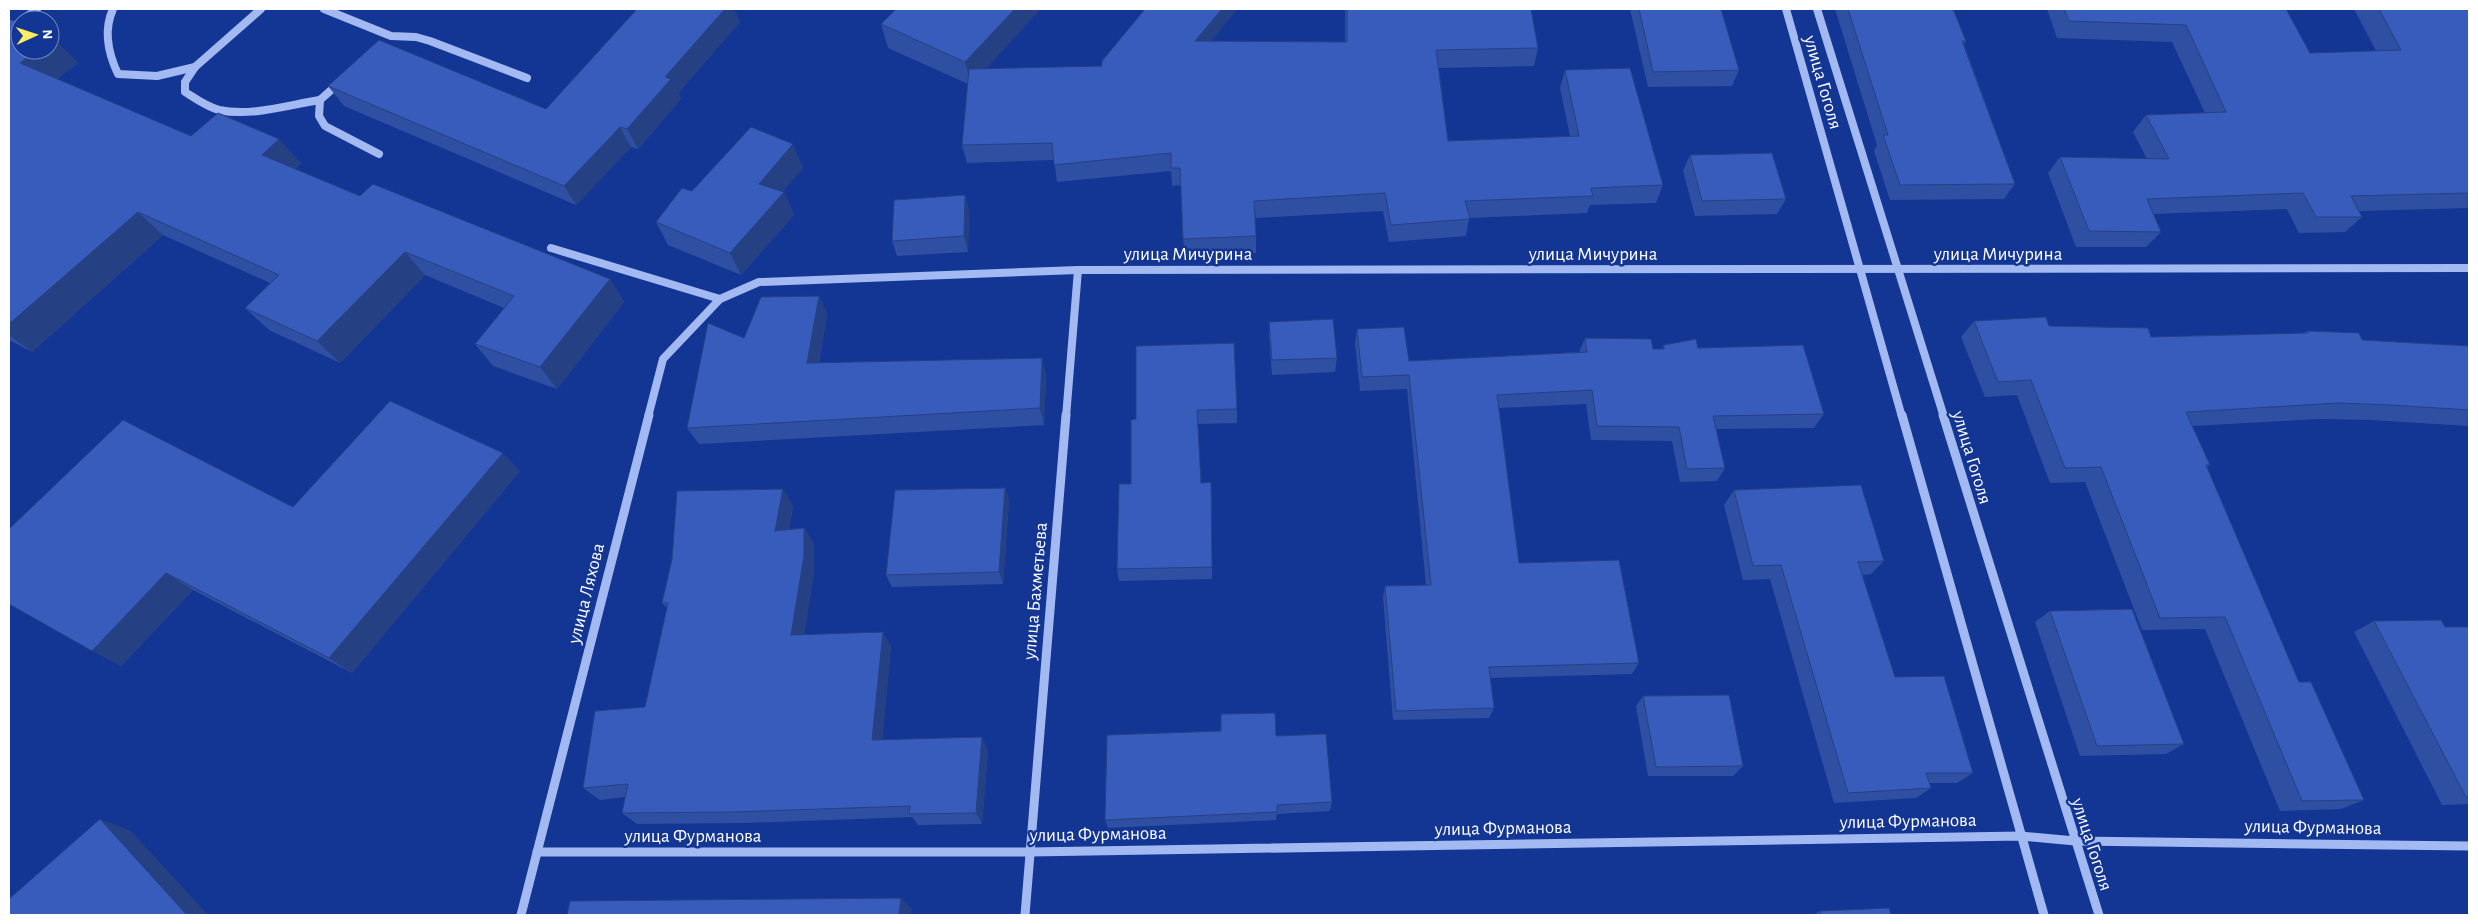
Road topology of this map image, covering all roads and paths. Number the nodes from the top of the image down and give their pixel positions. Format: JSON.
{"nodes":[{"id":1,"x":113,"y":9,"type":"edge"},
{"id":2,"x":261,"y":9,"type":"edge"},
{"id":3,"x":324,"y":9,"type":"edge"},
{"id":4,"x":1786,"y":9,"type":"edge"},
{"id":5,"x":1817,"y":9,"type":"edge"},
{"id":6,"x":391,"y":36,"type":"junction"},
{"id":7,"x":384,"y":42,"type":"edge"},
{"id":8,"x":195,"y":67,"type":"junction"},
{"id":9,"x":348,"y":75,"type":"edge"},
{"id":10,"x":528,"y":78,"type":"dead end"},
{"id":11,"x":320,"y":100,"type":"junction"},
{"id":12,"x":379,"y":154,"type":"dead end"},
{"id":13,"x":551,"y":248,"type":"dead end"},
{"id":14,"x":2469,"y":268,"type":"edge"},
{"id":15,"x":1861,"y":269,"type":"junction"},
{"id":16,"x":1898,"y":269,"type":"junction"},
{"id":17,"x":1078,"y":270,"type":"junction"},
{"id":18,"x":720,"y":299,"type":"junction"},
{"id":19,"x":2021,"y":836,"type":"junction"},
{"id":20,"x":2075,"y":841,"type":"junction"},
{"id":21,"x":2469,"y":846,"type":"edge"},
{"id":22,"x":537,"y":852,"type":"junction"},
{"id":23,"x":1030,"y":852,"type":"junction"},
{"id":24,"x":521,"y":915,"type":"edge"},
{"id":25,"x":1025,"y":915,"type":"edge"},
{"id":26,"x":2044,"y":915,"type":"edge"},
{"id":27,"x":2099,"y":915,"type":"edge"}],
"edges":[{"from":1,"to":8,"type":"street"},
{"from":2,"to":8,"type":"street"},
{"from":3,"to":6,"type":"street"},
{"from":4,"to":15,"type":"street","name":"улица Гоголя"},
{"from":5,"to":16,"type":"street","name":"улица Гоголя"},
{"from":6,"to":7,"type":"street"},
{"from":6,"to":10,"type":"street"},
{"from":8,"to":11,"type":"street"},
{"from":9,"to":11,"type":"street"},
{"from":11,"to":12,"type":"street"},
{"from":13,"to":18,"type":"street"},
{"from":14,"to":16,"type":"street","name":"улица Мичурина"},
{"from":15,"to":16,"type":"street","name":"улица Мичурина"},
{"from":15,"to":17,"type":"street","name":"улица Мичурина"},
{"from":15,"to":19,"type":"street","name":"улица Гоголя"},
{"from":16,"to":20,"type":"street","name":"улица Гоголя"},
{"from":17,"to":18,"type":"street","name":"улица Мичурина"},
{"from":17,"to":23,"type":"street","name":"улица Бахметьева"},
{"from":18,"to":22,"type":"street","name":"улица Ляхова"},
{"from":19,"to":20,"type":"street","name":"улица Фурманова"},
{"from":19,"to":23,"type":"street","name":"улица Фурманова"},
{"from":19,"to":26,"type":"street","name":"улица Гоголя"},
{"from":20,"to":21,"type":"street","name":"улица Фурманова"},
{"from":20,"to":27,"type":"street","name":"улица Гоголя"},
{"from":22,"to":23,"type":"street","name":"улица Фурманова"},
{"from":22,"to":24,"type":"street","name":"улица Ляхова"},
{"from":23,"to":25,"type":"street","name":"улица Бахметьева"}]}
